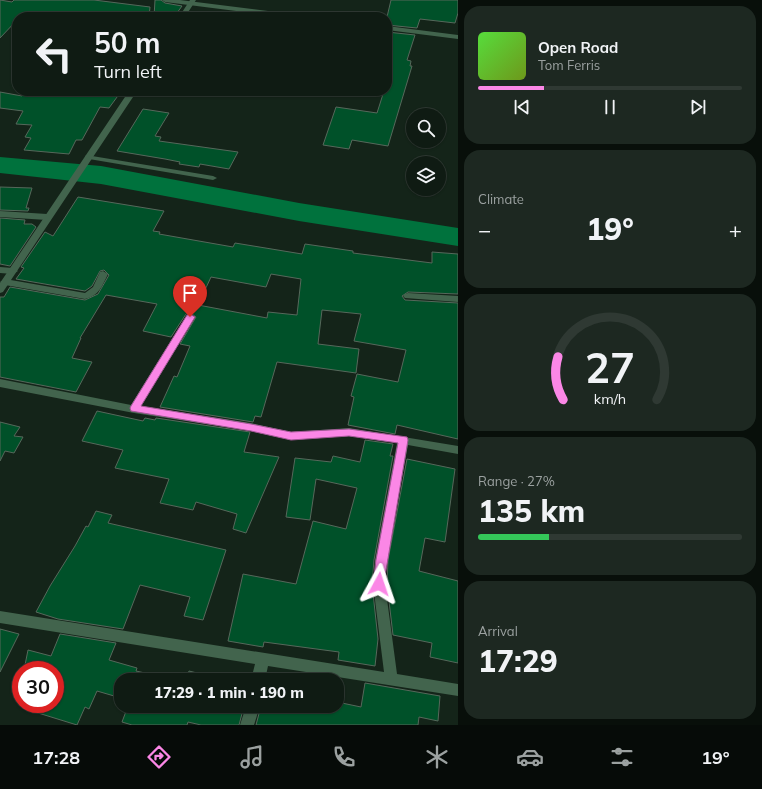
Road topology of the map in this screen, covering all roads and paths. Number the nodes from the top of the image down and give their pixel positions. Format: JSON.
{"nodes":[{"id":1,"x":165,"y":0,"type":"edge"},
{"id":2,"x":192,"y":2,"type":"edge"},
{"id":3,"x":185,"y":12,"type":"edge"},
{"id":4,"x":264,"y":12,"type":"edge"},
{"id":5,"x":392,"y":29,"type":"edge"},
{"id":6,"x":458,"y":36,"type":"edge"},
{"id":7,"x":130,"y":96,"type":"edge"},
{"id":8,"x":88,"y":159,"type":"junction"},
{"id":9,"x":213,"y":178,"type":"dead end"},
{"id":10,"x":0,"y":214,"type":"edge"},
{"id":11,"x":47,"y":217,"type":"junction"},
{"id":12,"x":0,"y":270,"type":"edge"},
{"id":13,"x":13,"y":271,"type":"junction"},
{"id":14,"x":103,"y":274,"type":"dead end"},
{"id":15,"x":3,"y":286,"type":"edge"},
{"id":16,"x":408,"y":296,"type":"dead end"},
{"id":17,"x":458,"y":299,"type":"edge"},
{"id":18,"x":190,"y":317,"type":"dead end"},
{"id":19,"x":0,"y":383,"type":"edge"},
{"id":20,"x":134,"y":408,"type":"junction"},
{"id":21,"x":403,"y":440,"type":"junction"},
{"id":22,"x":458,"y":450,"type":"edge"},
{"id":23,"x":0,"y":617,"type":"edge"},
{"id":24,"x":263,"y":659,"type":"junction"},
{"id":25,"x":260,"y":673,"type":"edge"},
{"id":26,"x":391,"y":679,"type":"junction"},
{"id":27,"x":458,"y":690,"type":"edge"},
{"id":28,"x":251,"y":713,"type":"edge"},
{"id":29,"x":247,"y":725,"type":"edge"}],
"edges":[{"from":1,"to":2,"type":"street"},
{"from":2,"to":3,"type":"street"},
{"from":2,"to":4,"type":"street"},
{"from":5,"to":6,"type":"street"},
{"from":7,"to":8,"type":"street"},
{"from":8,"to":9,"type":"street"},
{"from":8,"to":11,"type":"street"},
{"from":10,"to":11,"type":"street"},
{"from":11,"to":13,"type":"street"},
{"from":12,"to":13,"type":"street"},
{"from":13,"to":15,"type":"street"},
{"from":14,"to":15,"type":"street"},
{"from":16,"to":17,"type":"street"},
{"from":18,"to":20,"type":"street"},
{"from":19,"to":20,"type":"street"},
{"from":20,"to":21,"type":"street"},
{"from":21,"to":22,"type":"street"},
{"from":21,"to":26,"type":"street"},
{"from":23,"to":24,"type":"street"},
{"from":24,"to":25,"type":"street"},
{"from":24,"to":26,"type":"street"},
{"from":26,"to":27,"type":"street"},
{"from":28,"to":29,"type":"street"}]}
